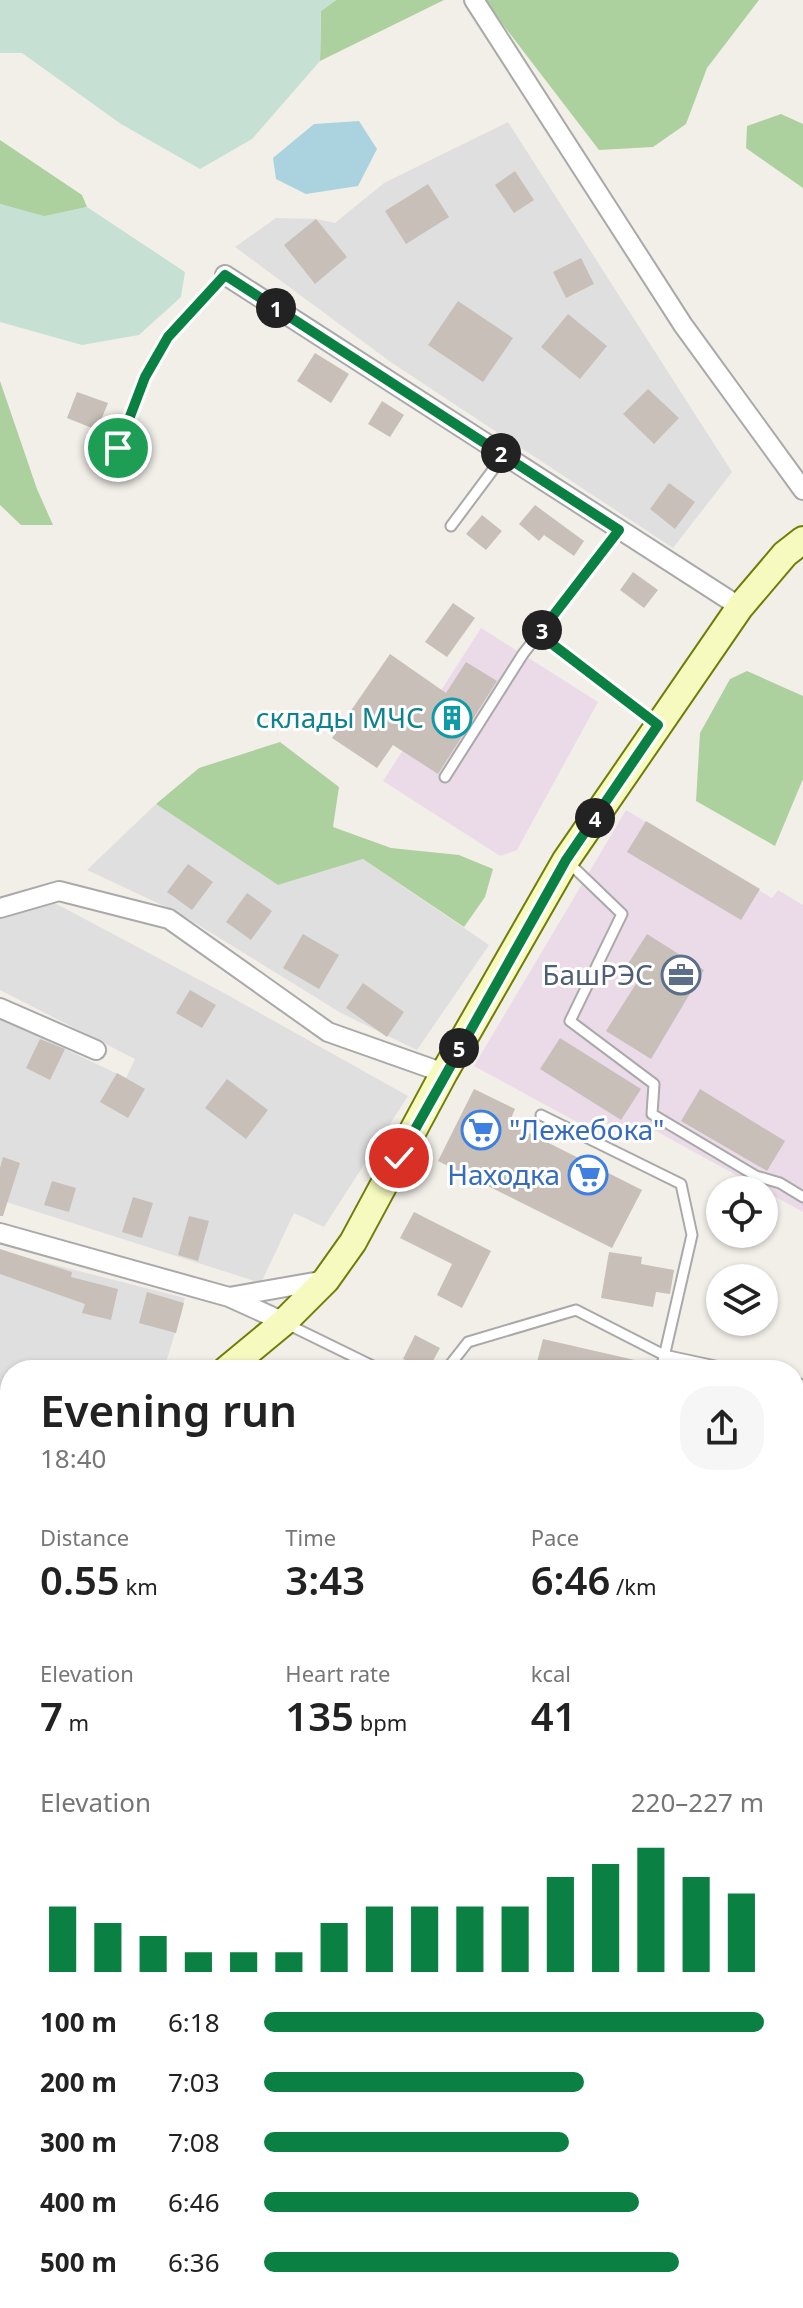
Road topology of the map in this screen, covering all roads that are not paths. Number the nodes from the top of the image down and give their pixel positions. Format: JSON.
{"nodes":[{"id":1,"x":474,"y":0,"type":"edge"},
{"id":2,"x":225,"y":275,"type":"joint"},
{"id":3,"x":118,"y":448,"type":"dead end"},
{"id":4,"x":504,"y":455,"type":"junction"},
{"id":5,"x":803,"y":490,"type":"edge"},
{"id":6,"x":451,"y":526,"type":"dead end"},
{"id":7,"x":619,"y":530,"type":"junction"},
{"id":8,"x":803,"y":540,"type":"edge"},
{"id":9,"x":740,"y":607,"type":"junction"},
{"id":10,"x":539,"y":634,"type":"junction"},
{"id":11,"x":658,"y":725,"type":"junction"},
{"id":12,"x":445,"y":777,"type":"dead end"},
{"id":13,"x":566,"y":860,"type":"junction"},
{"id":14,"x":0,"y":908,"type":"edge"},
{"id":15,"x":0,"y":1008,"type":"edge"},
{"id":16,"x":96,"y":1050,"type":"dead end"},
{"id":17,"x":444,"y":1073,"type":"junction"},
{"id":18,"x":541,"y":1115,"type":"dead end"},
{"id":19,"x":803,"y":1197,"type":"edge"},
{"id":20,"x":0,"y":1233,"type":"edge"},
{"id":21,"x":326,"y":1280,"type":"junction"},
{"id":22,"x":229,"y":1297,"type":"junction"},
{"id":23,"x":284,"y":1322,"type":"junction"},
{"id":24,"x":664,"y":1355,"type":"junction"},
{"id":25,"x":238,"y":1360,"type":"edge"},
{"id":26,"x":361,"y":1360,"type":"edge"},
{"id":27,"x":454,"y":1360,"type":"edge"},
{"id":28,"x":663,"y":1360,"type":"edge"},
{"id":29,"x":687,"y":1360,"type":"edge"}],
"edges":[{"from":1,"to":5,"type":"street"},
{"from":2,"to":3,"type":"lane"},
{"from":2,"to":4,"type":"street"},
{"from":4,"to":6,"type":"lane"},
{"from":4,"to":7,"type":"street"},
{"from":7,"to":9,"type":"street"},
{"from":7,"to":10,"type":"lane"},
{"from":8,"to":9,"type":"street"},
{"from":9,"to":11,"type":"street"},
{"from":10,"to":11,"type":"lane"},
{"from":10,"to":12,"type":"lane"},
{"from":11,"to":13,"type":"street"},
{"from":13,"to":17,"type":"street"},
{"from":13,"to":19,"type":"lane"},
{"from":14,"to":17,"type":"street"},
{"from":15,"to":16,"type":"street"},
{"from":17,"to":21,"type":"street"},
{"from":18,"to":24,"type":"lane"},
{"from":20,"to":22,"type":"street"},
{"from":21,"to":22,"type":"street"},
{"from":21,"to":23,"type":"street"},
{"from":22,"to":23,"type":"street"},
{"from":23,"to":25,"type":"street"},
{"from":23,"to":26,"type":"lane"},
{"from":24,"to":27,"type":"lane"},
{"from":24,"to":28,"type":"lane"},
{"from":24,"to":29,"type":"lane"}]}
